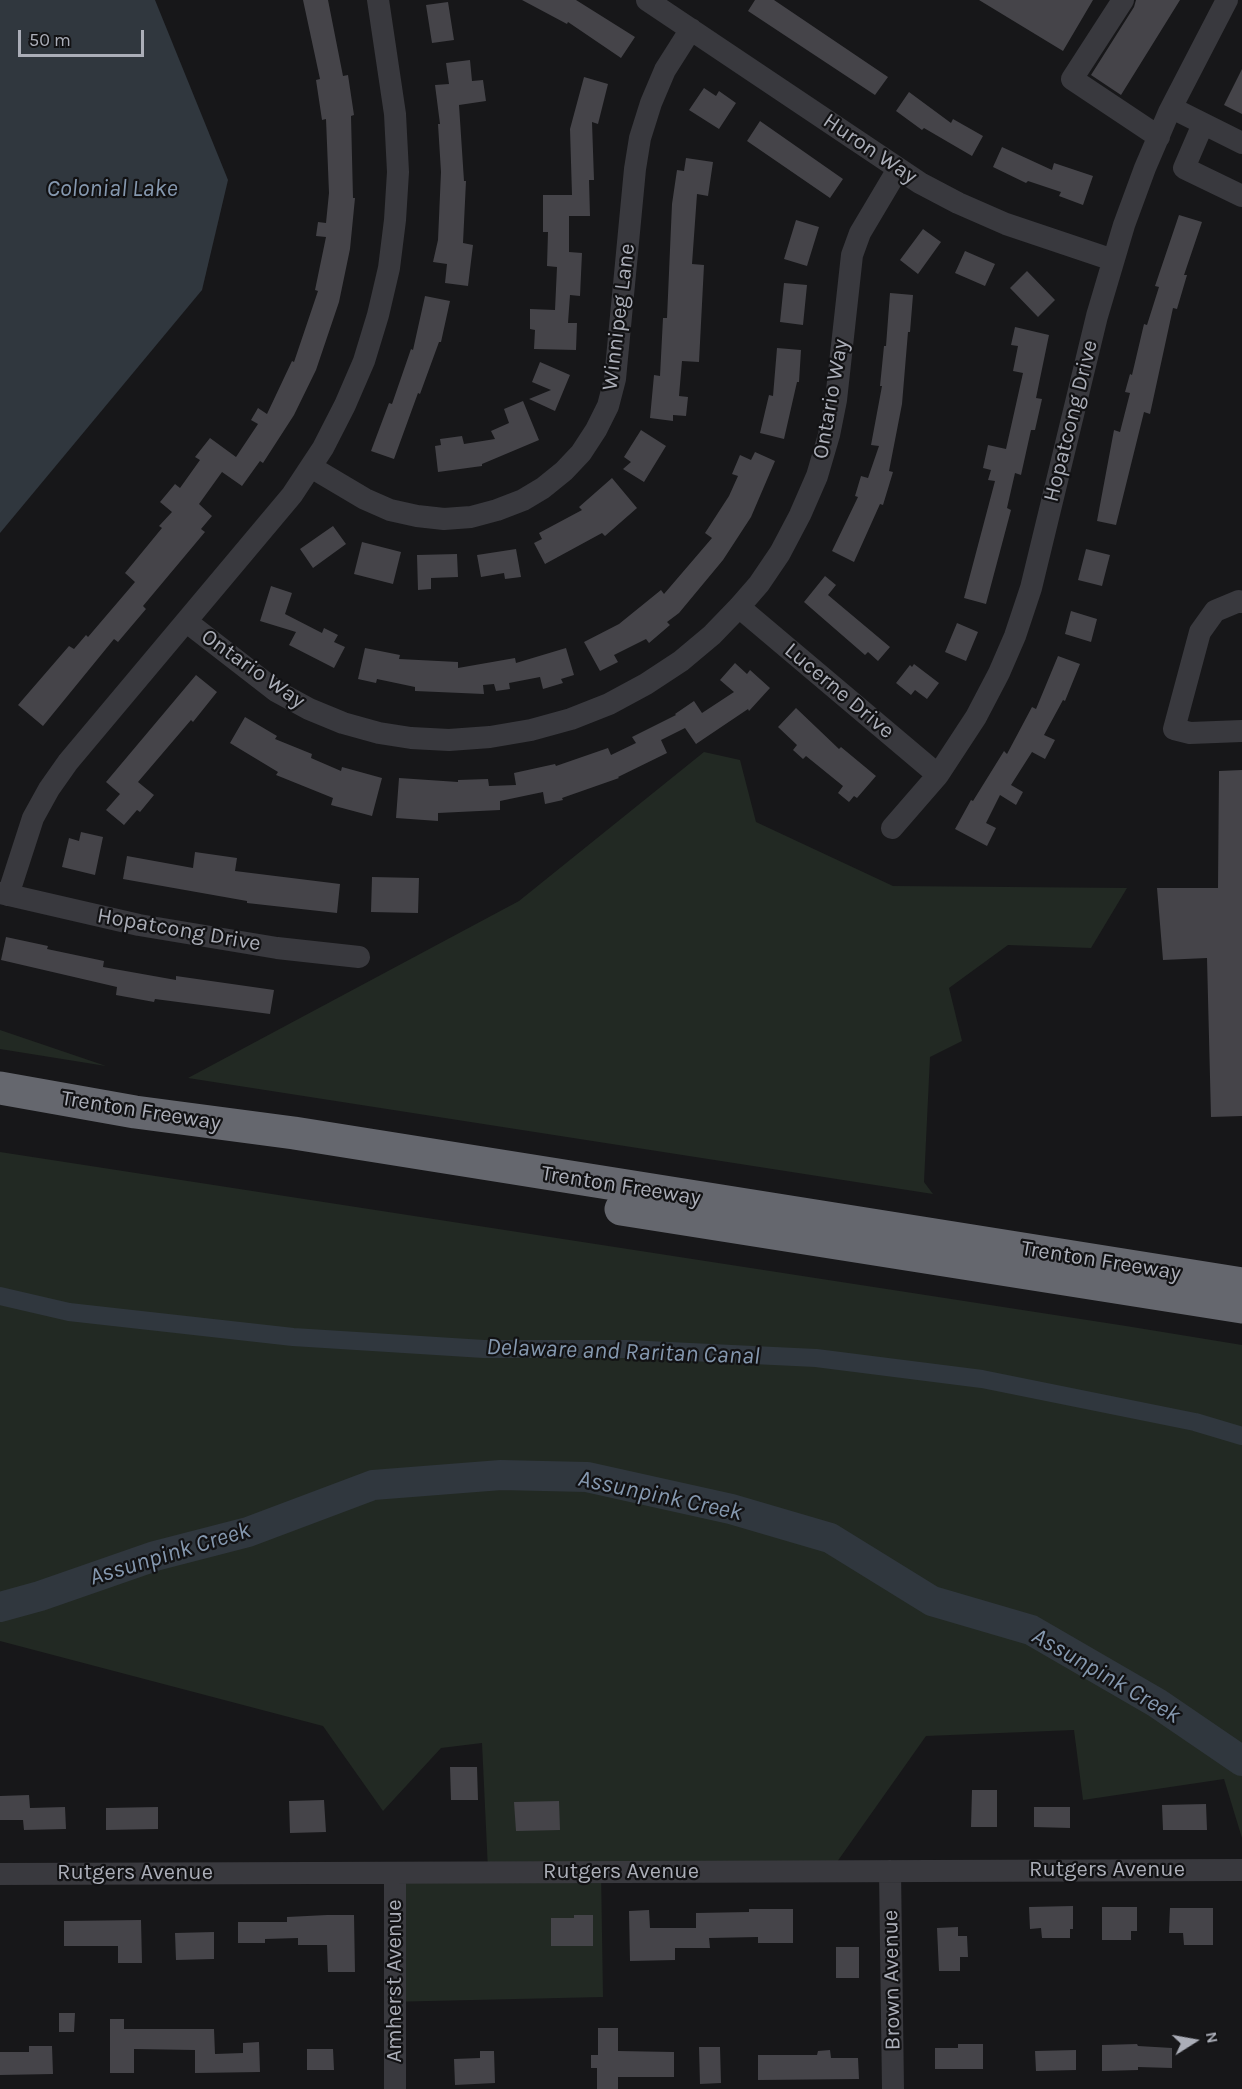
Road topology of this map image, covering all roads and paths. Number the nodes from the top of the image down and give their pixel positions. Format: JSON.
{"nodes":[{"id":1,"x":378,"y":0,"type":"edge"},
{"id":2,"x":647,"y":0,"type":"edge"},
{"id":3,"x":1123,"y":0,"type":"edge"},
{"id":4,"x":1227,"y":0,"type":"edge"},
{"id":5,"x":691,"y":29,"type":"junction"},
{"id":6,"x":1172,"y":108,"type":"junction"},
{"id":7,"x":1203,"y":124,"type":"junction"},
{"id":8,"x":1159,"y":137,"type":"junction"},
{"id":9,"x":1242,"y":143,"type":"edge"},
{"id":10,"x":898,"y":169,"type":"junction"},
{"id":11,"x":1242,"y":196,"type":"edge"},
{"id":12,"x":1113,"y":260,"type":"junction"},
{"id":13,"x":311,"y":467,"type":"junction"},
{"id":14,"x":1242,"y":602,"type":"edge"},
{"id":15,"x":740,"y":607,"type":"junction"},
{"id":16,"x":187,"y":622,"type":"junction"},
{"id":17,"x":1242,"y":731,"type":"edge"},
{"id":18,"x":938,"y":775,"type":"junction"},
{"id":19,"x":892,"y":828,"type":"dead end"},
{"id":20,"x":4,"y":894,"type":"edge"},
{"id":21,"x":359,"y":957,"type":"dead end"},
{"id":22,"x":0,"y":1088,"type":"edge"},
{"id":23,"x":0,"y":1112,"type":"edge"},
{"id":24,"x":1242,"y":1284,"type":"edge"},
{"id":25,"x":1242,"y":1307,"type":"edge"},
{"id":26,"x":1242,"y":1870,"type":"edge"},
{"id":27,"x":890,"y":1871,"type":"junction"},
{"id":28,"x":395,"y":1873,"type":"junction"},
{"id":29,"x":0,"y":1874,"type":"edge"},
{"id":30,"x":395,"y":2089,"type":"edge"},
{"id":31,"x":893,"y":2089,"type":"edge"}],
"edges":[{"from":1,"to":13,"type":"street"},
{"from":2,"to":5,"type":"street","name":"Huron Way"},
{"from":3,"to":8,"type":"street"},
{"from":4,"to":6,"type":"street","name":"Hopatcong Drive"},
{"from":5,"to":10,"type":"street","name":"Huron Way"},
{"from":5,"to":13,"type":"street","name":"Winnipeg Lane"},
{"from":6,"to":7,"type":"street"},
{"from":6,"to":8,"type":"street","name":"Hopatcong Drive"},
{"from":7,"to":9,"type":"street"},
{"from":7,"to":11,"type":"street"},
{"from":8,"to":12,"type":"street","name":"Hopatcong Drive"},
{"from":10,"to":12,"type":"street","name":"Huron Way"},
{"from":10,"to":15,"type":"street","name":"Ontario Way"},
{"from":12,"to":18,"type":"street","name":"Hopatcong Drive"},
{"from":13,"to":16,"type":"street"},
{"from":14,"to":17,"type":"street"},
{"from":15,"to":16,"type":"street","name":"Ontario Way"},
{"from":15,"to":18,"type":"street","name":"Lucerne Drive"},
{"from":16,"to":20,"type":"street"},
{"from":18,"to":19,"type":"street","name":"Hopatcong Drive"},
{"from":20,"to":21,"type":"street","name":"Hopatcong Drive"},
{"from":22,"to":24,"type":"highway","name":"Trenton Freeway"},
{"from":23,"to":25,"type":"highway","name":"Trenton Freeway"},
{"from":26,"to":27,"type":"street","name":"Rutgers Avenue"},
{"from":27,"to":28,"type":"street","name":"Rutgers Avenue"},
{"from":27,"to":31,"type":"street","name":"Brown Avenue"},
{"from":28,"to":29,"type":"street","name":"Rutgers Avenue"},
{"from":28,"to":30,"type":"street","name":"Amherst Avenue"}]}
